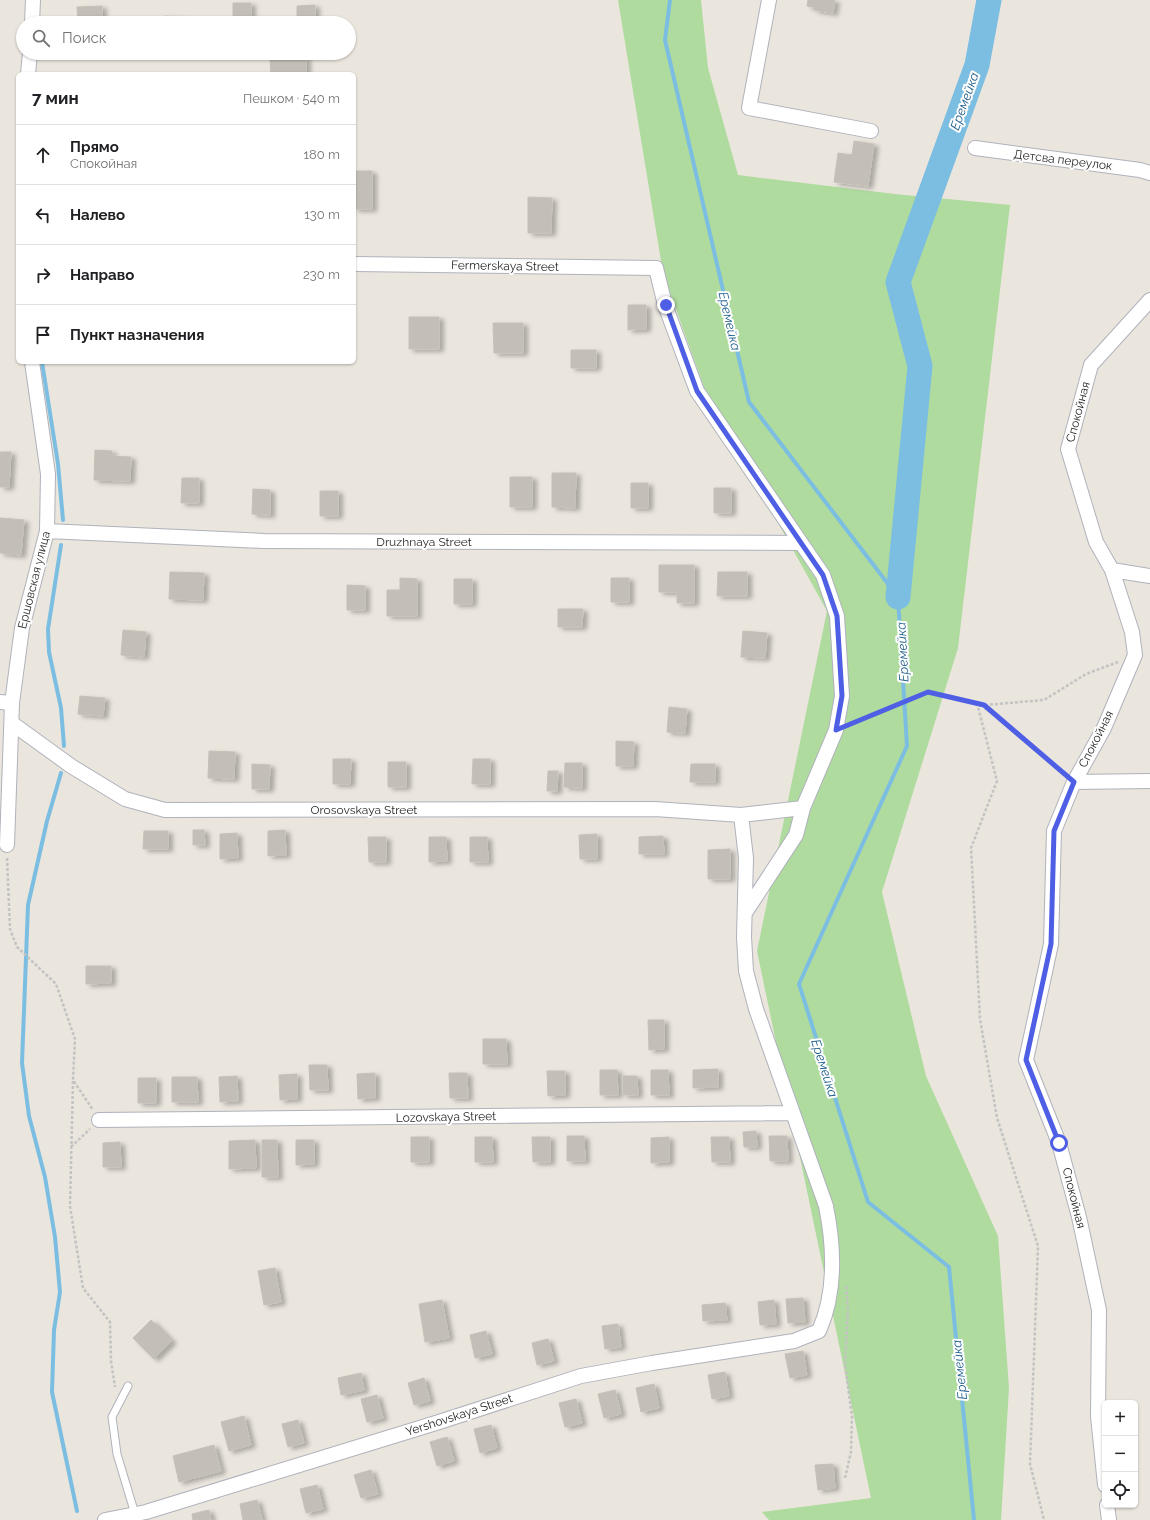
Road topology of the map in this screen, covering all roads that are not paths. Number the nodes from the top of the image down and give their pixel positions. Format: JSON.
{"nodes":[{"id":1,"x":33,"y":0,"type":"edge"},
{"id":2,"x":769,"y":0,"type":"edge"},
{"id":3,"x":32,"y":16,"type":"edge"},
{"id":4,"x":29,"y":60,"type":"edge"},
{"id":5,"x":28,"y":72,"type":"edge"},
{"id":6,"x":871,"y":131,"type":"dead end"},
{"id":7,"x":975,"y":148,"type":"dead end"},
{"id":8,"x":1150,"y":173,"type":"edge"},
{"id":9,"x":356,"y":264,"type":"edge"},
{"id":10,"x":1150,"y":300,"type":"edge"},
{"id":11,"x":32,"y":364,"type":"edge"},
{"id":12,"x":47,"y":531,"type":"junction"},
{"id":13,"x":801,"y":543,"type":"junction"},
{"id":14,"x":1112,"y":570,"type":"junction"},
{"id":15,"x":1150,"y":576,"type":"edge"},
{"id":16,"x":6,"y":702,"type":"edge"},
{"id":17,"x":13,"y":724,"type":"junction"},
{"id":18,"x":1150,"y":781,"type":"edge"},
{"id":19,"x":1074,"y":782,"type":"junction"},
{"id":20,"x":803,"y":808,"type":"junction"},
{"id":21,"x":741,"y":815,"type":"junction"},
{"id":22,"x":7,"y":845,"type":"road end"},
{"id":23,"x":745,"y":914,"type":"junction"},
{"id":24,"x":793,"y":1114,"type":"junction"},
{"id":25,"x":100,"y":1120,"type":"road end"},
{"id":26,"x":128,"y":1386,"type":"dead end"},
{"id":27,"x":1104,"y":1472,"type":"edge"},
{"id":28,"x":1107,"y":1508,"type":"edge"},
{"id":29,"x":135,"y":1514,"type":"junction"},
{"id":30,"x":105,"y":1520,"type":"edge"},
{"id":31,"x":1109,"y":1520,"type":"edge"}],
"edges":[{"from":1,"to":3,"type":"street"},
{"from":2,"to":6,"type":"street"},
{"from":4,"to":5,"type":"street"},
{"from":7,"to":8,"type":"street","name":"Детсва переулок"},
{"from":9,"to":13,"type":"street","name":"Fermerskaya Street"},
{"from":10,"to":14,"type":"street","name":"Спокойная"},
{"from":11,"to":12,"type":"street","name":"Ершовская улица"},
{"from":12,"to":13,"type":"street","name":"Druzhnaya Street"},
{"from":12,"to":16,"type":"street","name":"Ершовская улица"},
{"from":13,"to":20,"type":"street"},
{"from":14,"to":15,"type":"street"},
{"from":14,"to":19,"type":"street","name":"Спокойная"},
{"from":16,"to":17,"type":"street","name":"Ершовская улица"},
{"from":17,"to":21,"type":"street","name":"Orosovskaya Street"},
{"from":17,"to":22,"type":"street","name":"Ершовская улица"},
{"from":18,"to":19,"type":"street"},
{"from":19,"to":27,"type":"street","name":"Спокойная"},
{"from":20,"to":21,"type":"street","name":"Orosovskaya Street"},
{"from":20,"to":23,"type":"street"},
{"from":21,"to":23,"type":"street"},
{"from":23,"to":24,"type":"street"},
{"from":24,"to":25,"type":"street","name":"Lozovskaya Street"},
{"from":24,"to":29,"type":"street","name":"Yershovskaya Street"},
{"from":26,"to":29,"type":"lane"},
{"from":28,"to":31,"type":"street"},
{"from":29,"to":30,"type":"street","name":"Yershovskaya Street"}]}
